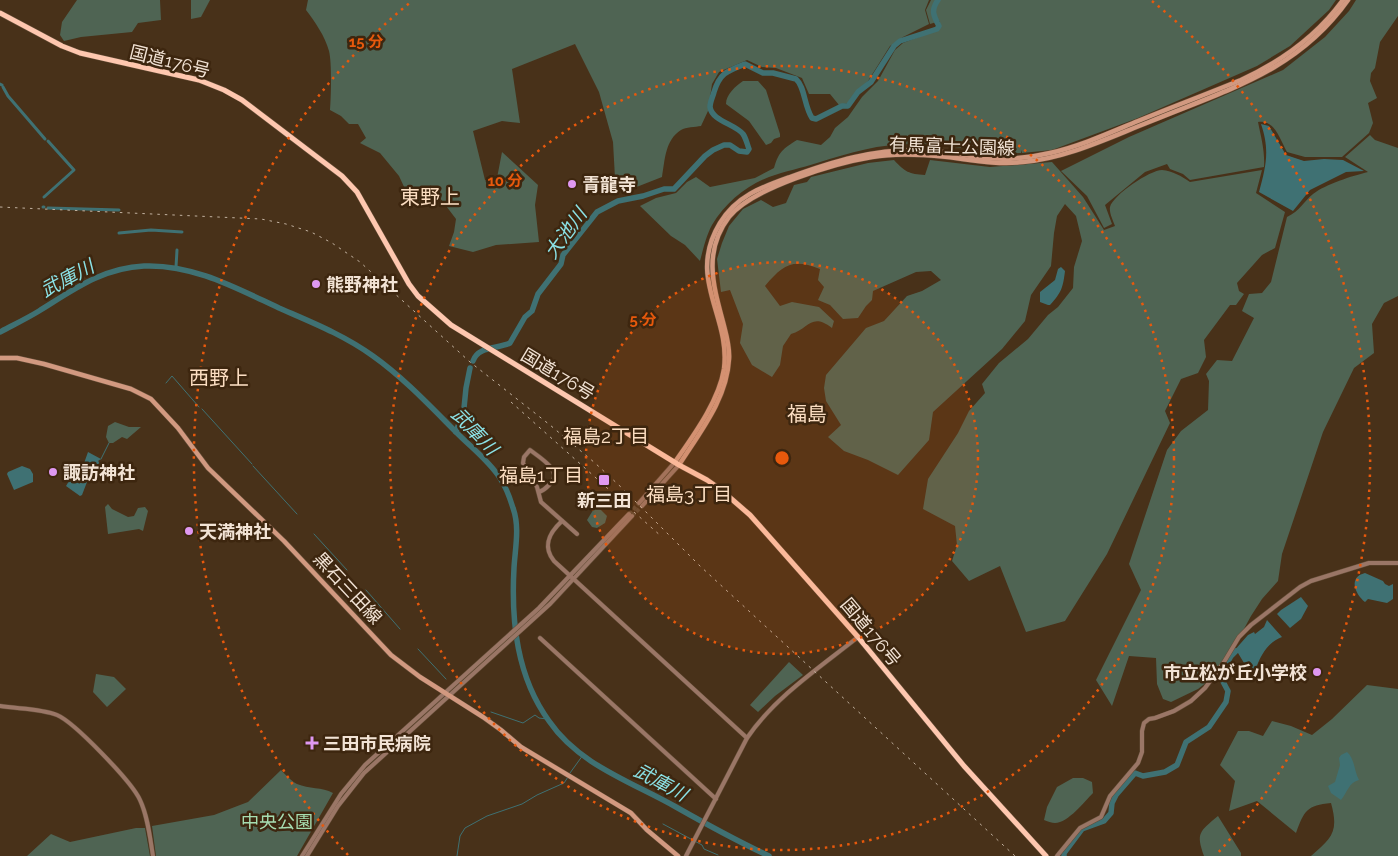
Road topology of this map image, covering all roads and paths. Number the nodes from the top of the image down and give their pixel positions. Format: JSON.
{"nodes":[{"id":1,"x":1342,"y":0,"type":"edge"},
{"id":2,"x":1348,"y":0,"type":"edge"},
{"id":3,"x":0,"y":13,"type":"edge"},
{"id":4,"x":0,"y":358,"type":"edge"},
{"id":5,"x":677,"y":463,"type":"junction"},
{"id":6,"x":538,"y":492,"type":"junction"},
{"id":7,"x":640,"y":504,"type":"tunnel mouth"},
{"id":8,"x":630,"y":515,"type":"tunnel mouth"},
{"id":9,"x":562,"y":521,"type":"junction"},
{"id":10,"x":577,"y":534,"type":"dead end"},
{"id":11,"x":1398,"y":563,"type":"edge"},
{"id":12,"x":572,"y":578,"type":"junction"},
{"id":13,"x":858,"y":637,"type":"junction"},
{"id":14,"x":540,"y":638,"type":"dead end"},
{"id":15,"x":481,"y":663,"type":"junction"},
{"id":16,"x":444,"y":693,"type":"junction"},
{"id":17,"x":449,"y":696,"type":"junction"},
{"id":18,"x":0,"y":706,"type":"edge"},
{"id":19,"x":747,"y":738,"type":"junction"},
{"id":20,"x":716,"y":799,"type":"junction"},
{"id":21,"x":153,"y":856,"type":"edge"},
{"id":22,"x":302,"y":856,"type":"edge"},
{"id":23,"x":308,"y":856,"type":"edge"},
{"id":24,"x":678,"y":856,"type":"edge"},
{"id":25,"x":686,"y":856,"type":"edge"},
{"id":26,"x":1046,"y":856,"type":"edge"},
{"id":27,"x":1057,"y":856,"type":"edge"}],
"edges":[{"from":1,"to":5,"type":"main road","name":"有馬富士公園線"},
{"from":2,"to":5,"type":"main road","name":"有馬富士公園線"},
{"from":3,"to":5,"type":"highway","name":"国道176号"},
{"from":4,"to":16,"type":"main road","name":"黒石三田線"},
{"from":5,"to":7,"type":"street"},
{"from":5,"to":13,"type":"highway","name":"国道176号"},
{"from":6,"to":6,"type":"street"},
{"from":6,"to":9,"type":"street"},
{"from":8,"to":12,"type":"street"},
{"from":9,"to":10,"type":"street"},
{"from":9,"to":12,"type":"street"},
{"from":11,"to":27,"type":"street"},
{"from":12,"to":15,"type":"street"},
{"from":12,"to":15,"type":"street"},
{"from":12,"to":19,"type":"street"},
{"from":13,"to":19,"type":"street"},
{"from":13,"to":26,"type":"highway","name":"国道176号"},
{"from":14,"to":20,"type":"street"},
{"from":15,"to":16,"type":"street"},
{"from":15,"to":17,"type":"street"},
{"from":16,"to":17,"type":"main road","name":"黒石三田線"},
{"from":16,"to":22,"type":"street"},
{"from":17,"to":23,"type":"street"},
{"from":17,"to":24,"type":"main road","name":"黒石三田線"},
{"from":18,"to":21,"type":"street"},
{"from":19,"to":20,"type":"street"},
{"from":20,"to":25,"type":"street"}]}
